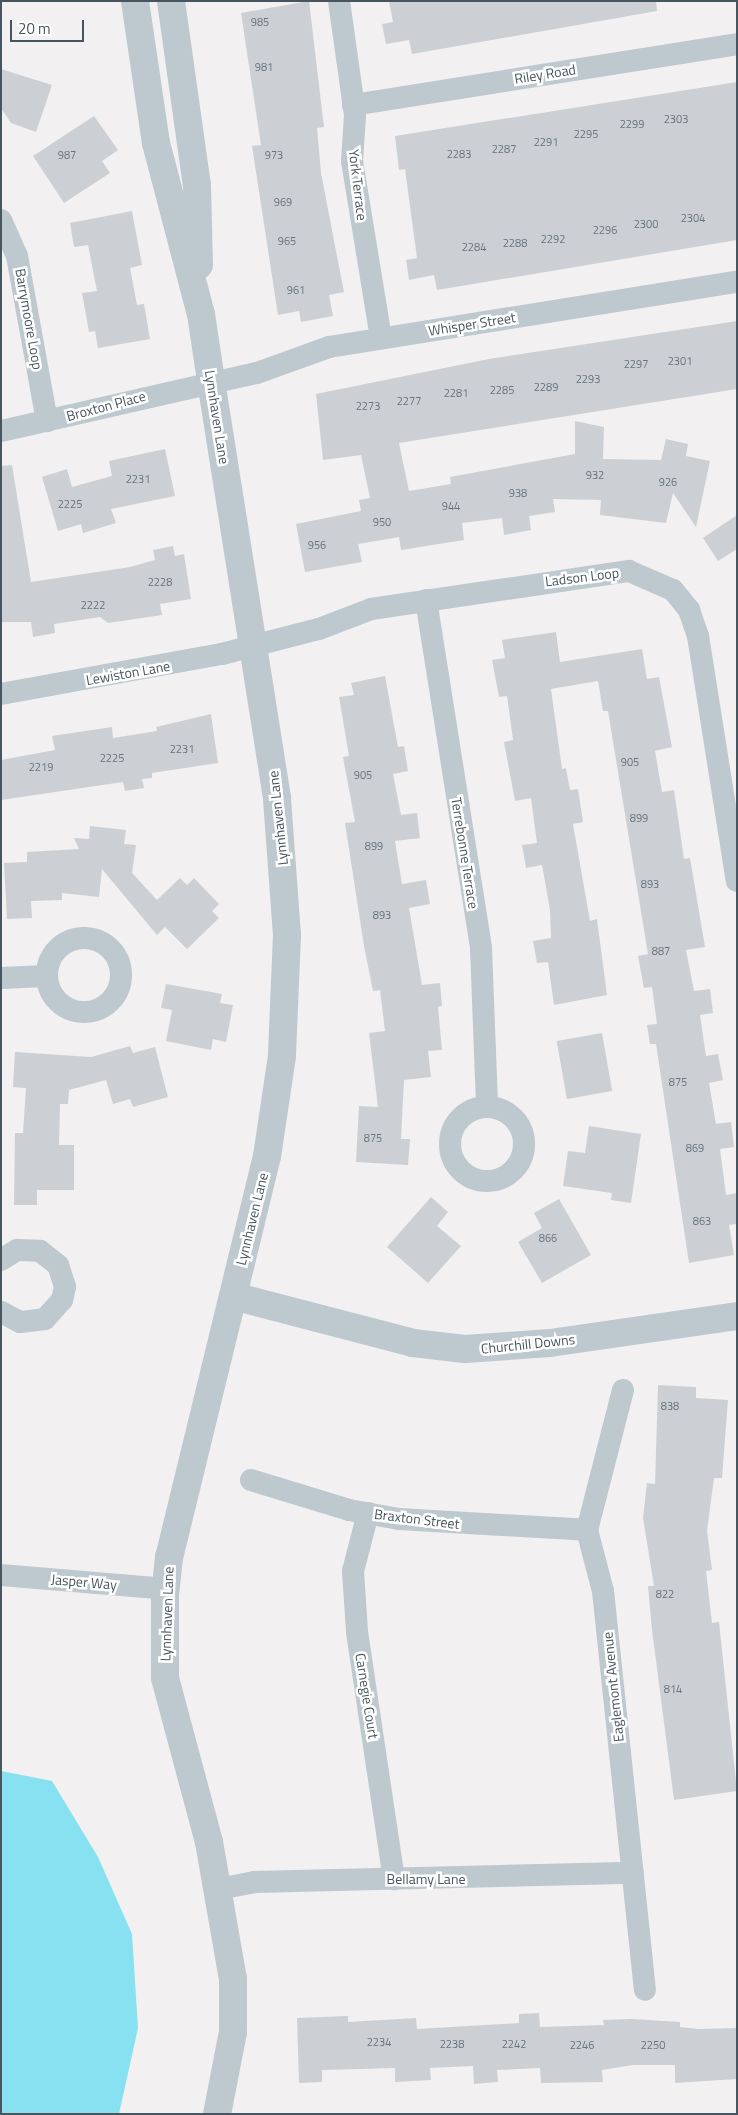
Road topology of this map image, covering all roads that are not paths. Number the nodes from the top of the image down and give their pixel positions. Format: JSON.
{"nodes":[{"id":1,"x":135,"y":1,"type":"edge"},
{"id":2,"x":171,"y":1,"type":"edge"},
{"id":3,"x":339,"y":1,"type":"edge"},
{"id":4,"x":737,"y":44,"type":"edge"},
{"id":5,"x":353,"y":105,"type":"junction"},
{"id":6,"x":1,"y":220,"type":"edge"},
{"id":7,"x":737,"y":282,"type":"edge"},
{"id":8,"x":201,"y":314,"type":"junction"},
{"id":9,"x":381,"y":338,"type":"junction"},
{"id":10,"x":212,"y":381,"type":"junction"},
{"id":11,"x":48,"y":421,"type":"junction"},
{"id":12,"x":1,"y":431,"type":"edge"},
{"id":13,"x":426,"y":600,"type":"junction"},
{"id":14,"x":253,"y":646,"type":"junction"},
{"id":15,"x":1,"y":694,"type":"edge"},
{"id":16,"x":737,"y":881,"type":"edge"},
{"id":17,"x":46,"y":976,"type":"dead end"},
{"id":18,"x":1,"y":978,"type":"edge"},
{"id":19,"x":487,"y":1107,"type":"dead end"},
{"id":20,"x":1,"y":1260,"type":"edge"},
{"id":21,"x":233,"y":1296,"type":"junction"},
{"id":22,"x":1,"y":1312,"type":"edge"},
{"id":23,"x":737,"y":1316,"type":"edge"},
{"id":24,"x":623,"y":1390,"type":"dead end"},
{"id":25,"x":251,"y":1480,"type":"dead end"},
{"id":26,"x":368,"y":1513,"type":"junction"},
{"id":27,"x":587,"y":1530,"type":"junction"},
{"id":28,"x":1,"y":1575,"type":"edge"},
{"id":29,"x":166,"y":1589,"type":"junction"},
{"id":30,"x":633,"y":1873,"type":"junction"},
{"id":31,"x":394,"y":1879,"type":"junction"},
{"id":32,"x":219,"y":1889,"type":"junction"},
{"id":33,"x":645,"y":1990,"type":"dead end"},
{"id":34,"x":217,"y":2114,"type":"edge"}],
"edges":[{"from":1,"to":8,"type":"street","name":"Lynnhaven Lane"},
{"from":2,"to":8,"type":"street","name":"Lynnhaven Lane"},
{"from":3,"to":5,"type":"street","name":"York Terrace"},
{"from":4,"to":5,"type":"street","name":"Riley Road"},
{"from":5,"to":9,"type":"street","name":"York Terrace"},
{"from":6,"to":11,"type":"street","name":"Barrymoore Loop"},
{"from":7,"to":9,"type":"street","name":"Whisper Street"},
{"from":8,"to":10,"type":"street","name":"Lynnhaven Lane"},
{"from":9,"to":10,"type":"street","name":"Whisper Street"},
{"from":10,"to":11,"type":"street","name":"Broxton Place"},
{"from":10,"to":14,"type":"street","name":"Lynnhaven Lane"},
{"from":11,"to":12,"type":"street","name":"Broxton Place"},
{"from":13,"to":14,"type":"street","name":"Ladson Loop"},
{"from":13,"to":16,"type":"street","name":"Ladson Loop"},
{"from":13,"to":19,"type":"street","name":"Terrebonne Terrace"},
{"from":14,"to":15,"type":"street","name":"Lewiston Lane"},
{"from":14,"to":21,"type":"street","name":"Lynnhaven Lane"},
{"from":17,"to":18,"type":"street"},
{"from":20,"to":22,"type":"street"},
{"from":21,"to":23,"type":"street","name":"Churchill Downs"},
{"from":21,"to":29,"type":"street","name":"Lynnhaven Lane"},
{"from":24,"to":27,"type":"street"},
{"from":25,"to":26,"type":"street","name":"Braxton Street"},
{"from":26,"to":27,"type":"street","name":"Braxton Street"},
{"from":26,"to":31,"type":"street","name":"Carnegie Court"},
{"from":27,"to":30,"type":"street","name":"Eaglemont Avenue"},
{"from":28,"to":29,"type":"street","name":"Jasper Way"},
{"from":29,"to":32,"type":"street","name":"Lynnhaven Lane"},
{"from":30,"to":31,"type":"street","name":"Bellamy Lane"},
{"from":30,"to":33,"type":"street","name":"Eaglemont Avenue"},
{"from":31,"to":32,"type":"street","name":"Bellamy Lane"},
{"from":32,"to":34,"type":"street","name":"Lynnhaven Lane"}]}
